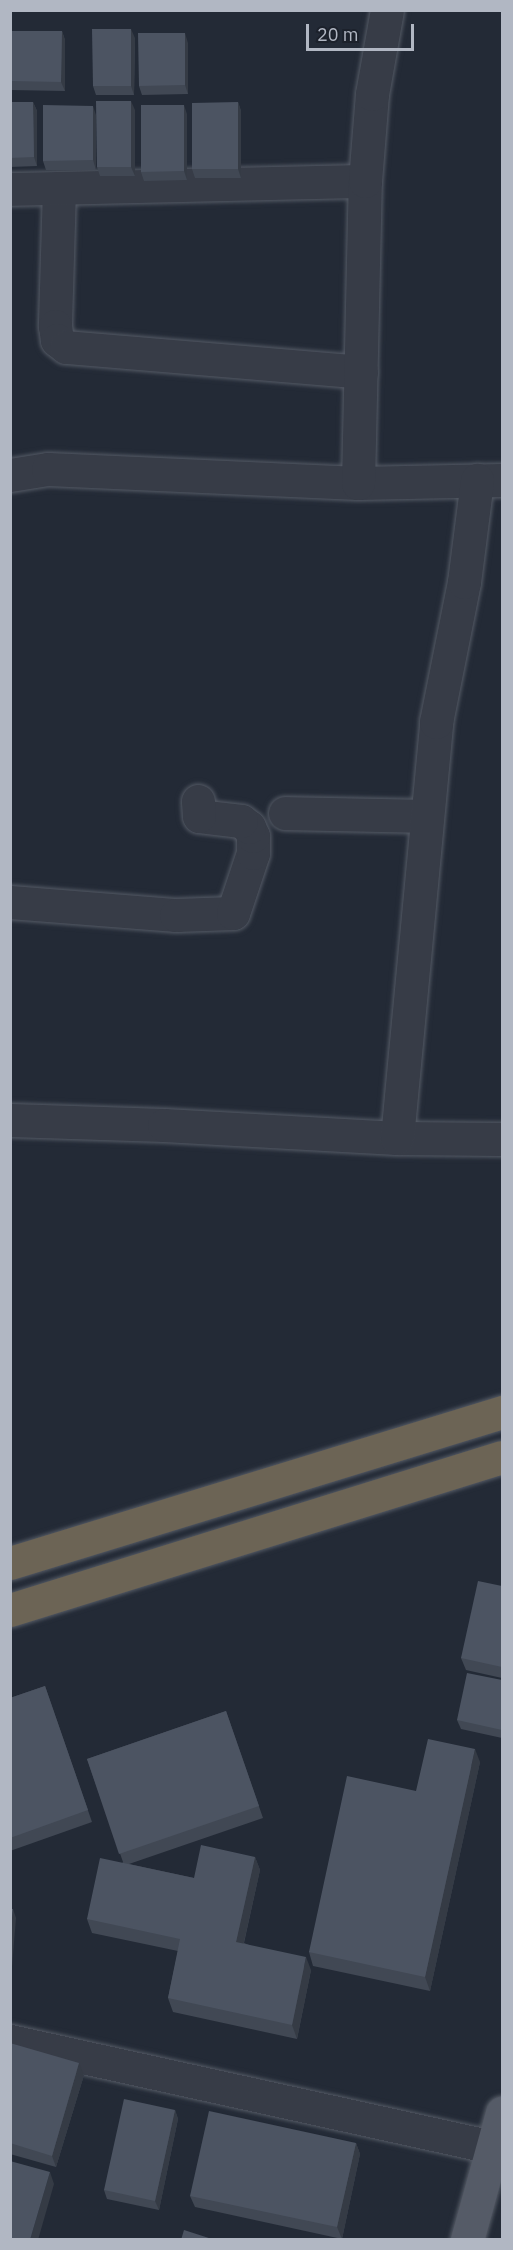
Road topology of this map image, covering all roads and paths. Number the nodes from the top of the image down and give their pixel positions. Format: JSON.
{"nodes":[{"id":1,"x":387,"y":10,"type":"edge"},
{"id":2,"x":365,"y":181,"type":"junction"},
{"id":3,"x":59,"y":188,"type":"junction"},
{"id":4,"x":10,"y":189,"type":"edge"},
{"id":5,"x":361,"y":372,"type":"junction"},
{"id":6,"x":10,"y":475,"type":"edge"},
{"id":7,"x":490,"y":480,"type":"edge"},
{"id":8,"x":358,"y":483,"type":"junction"},
{"id":9,"x":198,"y":801,"type":"dead end"},
{"id":10,"x":285,"y":813,"type":"dead end"},
{"id":11,"x":426,"y":816,"type":"junction"},
{"id":12,"x":10,"y":902,"type":"edge"},
{"id":13,"x":10,"y":1120,"type":"edge"},
{"id":14,"x":397,"y":1138,"type":"junction"},
{"id":15,"x":502,"y":1139,"type":"edge"},
{"id":16,"x":502,"y":1412,"type":"edge"},
{"id":17,"x":502,"y":1457,"type":"edge"},
{"id":18,"x":10,"y":1563,"type":"edge"},
{"id":19,"x":10,"y":1610,"type":"edge"},
{"id":20,"x":10,"y":2042,"type":"edge"},
{"id":21,"x":502,"y":2113,"type":"edge"},
{"id":22,"x":494,"y":2147,"type":"junction"},
{"id":23,"x":467,"y":2240,"type":"edge"}],
"edges":[{"from":1,"to":2,"type":"street"},
{"from":2,"to":3,"type":"street"},
{"from":2,"to":5,"type":"street"},
{"from":3,"to":4,"type":"street"},
{"from":3,"to":5,"type":"street"},
{"from":5,"to":8,"type":"street"},
{"from":6,"to":8,"type":"street"},
{"from":7,"to":8,"type":"street"},
{"from":7,"to":11,"type":"street"},
{"from":9,"to":12,"type":"street"},
{"from":10,"to":11,"type":"street"},
{"from":11,"to":14,"type":"street"},
{"from":13,"to":14,"type":"street"},
{"from":14,"to":15,"type":"street"},
{"from":16,"to":18,"type":"highway"},
{"from":17,"to":19,"type":"highway"},
{"from":20,"to":22,"type":"street"},
{"from":21,"to":22,"type":"main road"},
{"from":22,"to":23,"type":"main road"}]}
